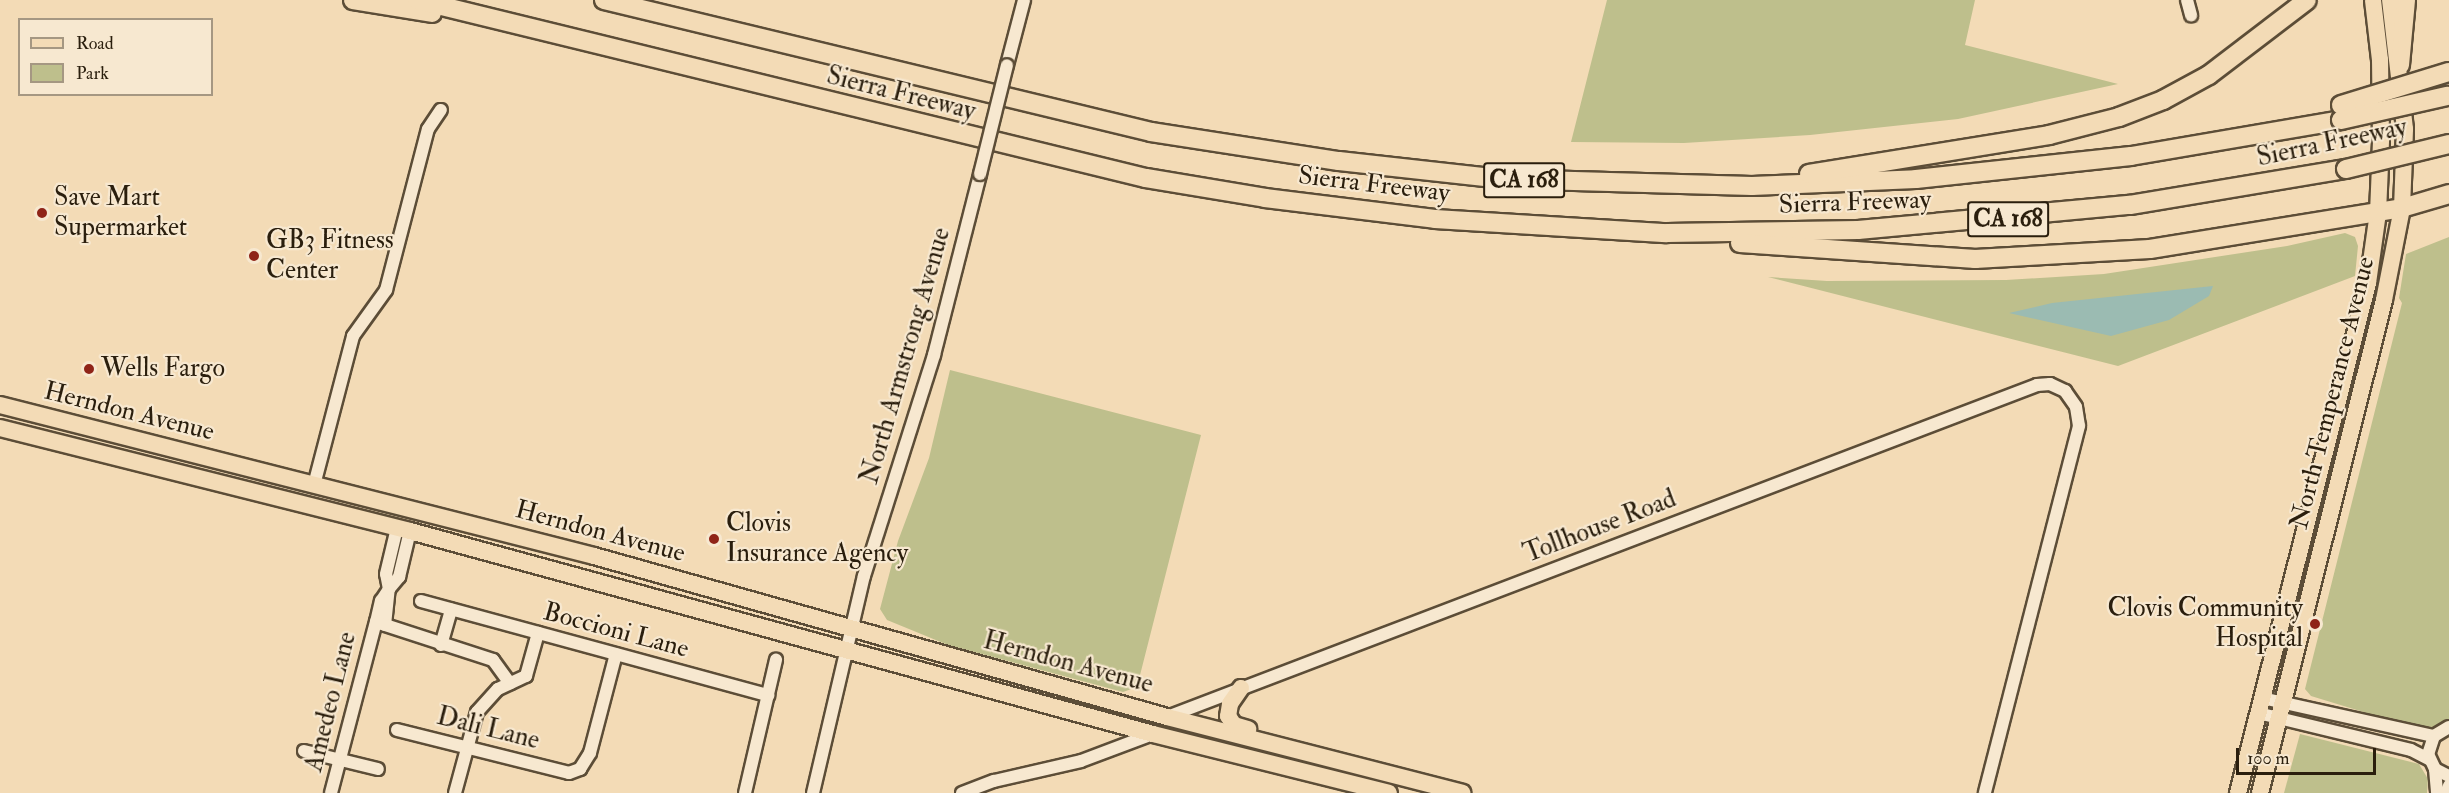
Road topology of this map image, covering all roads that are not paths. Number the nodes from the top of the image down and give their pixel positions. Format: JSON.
{"nodes":[{"id":1,"x":353,"y":0,"type":"edge"},
{"id":2,"x":417,"y":0,"type":"edge"},
{"id":3,"x":604,"y":0,"type":"edge"},
{"id":4,"x":1024,"y":0,"type":"edge"},
{"id":5,"x":2187,"y":0,"type":"edge"},
{"id":6,"x":2307,"y":0,"type":"edge"},
{"id":7,"x":2373,"y":0,"type":"edge"},
{"id":8,"x":2390,"y":0,"type":"edge"},
{"id":9,"x":2406,"y":0,"type":"edge"},
{"id":10,"x":2191,"y":15,"type":"dead end"},
{"id":11,"x":573,"y":39,"type":"junction"},
{"id":12,"x":2400,"y":65,"type":"junction"},
{"id":13,"x":2449,"y":72,"type":"edge"},
{"id":14,"x":2448,"y":96,"type":"edge"},
{"id":15,"x":441,"y":110,"type":"dead end"},
{"id":16,"x":2341,"y":113,"type":"junction"},
{"id":17,"x":2449,"y":144,"type":"edge"},
{"id":18,"x":1589,"y":183,"type":"junction"},
{"id":19,"x":2449,"y":194,"type":"edge"},
{"id":20,"x":2402,"y":208,"type":"junction"},
{"id":21,"x":2378,"y":213,"type":"junction"},
{"id":22,"x":1667,"y":233,"type":"junction"},
{"id":23,"x":0,"y":405,"type":"edge"},
{"id":24,"x":0,"y":428,"type":"edge"},
{"id":25,"x":192,"y":476,"type":"junction"},
{"id":26,"x":314,"y":485,"type":"junction"},
{"id":27,"x":404,"y":529,"type":"junction"},
{"id":28,"x":564,"y":548,"type":"junction"},
{"id":29,"x":421,"y":601,"type":"dead end"},
{"id":30,"x":451,"y":609,"type":"junction"},
{"id":31,"x":380,"y":623,"type":"junction"},
{"id":32,"x":850,"y":628,"type":"junction"},
{"id":33,"x":538,"y":633,"type":"junction"},
{"id":34,"x":441,"y":645,"type":"junction"},
{"id":35,"x":845,"y":649,"type":"junction"},
{"id":36,"x":616,"y":654,"type":"junction"},
{"id":37,"x":776,"y":660,"type":"dead end"},
{"id":38,"x":510,"y":682,"type":"junction"},
{"id":39,"x":976,"y":686,"type":"junction"},
{"id":40,"x":1241,"y":688,"type":"junction"},
{"id":41,"x":768,"y":695,"type":"junction"},
{"id":42,"x":2260,"y":705,"type":"junction"},
{"id":43,"x":2281,"y":711,"type":"junction"},
{"id":44,"x":1167,"y":717,"type":"junction"},
{"id":45,"x":2449,"y":727,"type":"edge"},
{"id":46,"x":397,"y":730,"type":"dead end"},
{"id":47,"x":1153,"y":734,"type":"junction"},
{"id":48,"x":2434,"y":736,"type":"junction"},
{"id":49,"x":1195,"y":745,"type":"junction"},
{"id":50,"x":466,"y":747,"type":"junction"},
{"id":51,"x":1285,"y":747,"type":"junction"},
{"id":52,"x":304,"y":751,"type":"dead end"},
{"id":53,"x":339,"y":760,"type":"junction"},
{"id":54,"x":2432,"y":764,"type":"junction"},
{"id":55,"x":378,"y":769,"type":"dead end"},
{"id":56,"x":2449,"y":776,"type":"edge"},
{"id":57,"x":2449,"y":786,"type":"edge"},
{"id":58,"x":331,"y":793,"type":"edge"},
{"id":59,"x":455,"y":793,"type":"edge"},
{"id":60,"x":745,"y":793,"type":"edge"},
{"id":61,"x":813,"y":793,"type":"edge"},
{"id":62,"x":962,"y":793,"type":"edge"},
{"id":63,"x":1389,"y":793,"type":"edge"},
{"id":64,"x":1462,"y":793,"type":"edge"},
{"id":65,"x":1985,"y":793,"type":"edge"},
{"id":66,"x":2238,"y":793,"type":"edge"},
{"id":67,"x":2260,"y":793,"type":"edge"},
{"id":68,"x":2437,"y":793,"type":"edge"},
{"id":69,"x":2446,"y":793,"type":"edge"}],
"edges":[{"from":1,"to":11,"type":"highway"},
{"from":2,"to":11,"type":"highway","name":"Sierra Freeway","number":"CA 168"},
{"from":3,"to":18,"type":"highway","name":"Sierra Freeway","number":"CA 168"},
{"from":4,"to":32,"type":"street","name":"North Armstrong Avenue","bridge":true},
{"from":5,"to":10,"type":"street"},
{"from":6,"to":18,"type":"highway"},
{"from":7,"to":21,"type":"main road","name":"North Temperance Avenue"},
{"from":8,"to":12,"type":"main road","name":"North Temperance Avenue"},
{"from":9,"to":12,"type":"highway"},
{"from":11,"to":22,"type":"highway","name":"Sierra Freeway","number":"CA 168"},
{"from":12,"to":20,"type":"main road","name":"North Temperance Avenue"},
{"from":13,"to":16,"type":"highway","bridge":true},
{"from":14,"to":16,"type":"highway","name":"Sierra Freeway","bridge":true},
{"from":15,"to":26,"type":"street"},
{"from":16,"to":18,"type":"highway","name":"Sierra Freeway","number":"CA 168"},
{"from":17,"to":22,"type":"highway","name":"Sierra Freeway","number":"CA 168","bridge":true},
{"from":19,"to":20,"type":"highway"},
{"from":20,"to":21,"type":"highway"},
{"from":20,"to":43,"type":"main road","name":"North Temperance Avenue"},
{"from":21,"to":22,"type":"highway"},
{"from":21,"to":42,"type":"main road","name":"North Temperance Avenue"},
{"from":23,"to":26,"type":"main road","name":"Herndon Avenue"},
{"from":24,"to":25,"type":"main road","name":"Herndon Avenue"},
{"from":25,"to":26,"type":"main road"},
{"from":25,"to":27,"type":"main road","name":"Herndon Avenue"},
{"from":26,"to":28,"type":"main road","name":"Herndon Avenue"},
{"from":27,"to":28,"type":"main road"},
{"from":27,"to":31,"type":"street","name":"Amedeo Lane"},
{"from":27,"to":35,"type":"main road","name":"Herndon Avenue"},
{"from":28,"to":32,"type":"main road","name":"Herndon Avenue"},
{"from":29,"to":30,"type":"street","name":"Boccioni Lane"},
{"from":30,"to":33,"type":"street","name":"Boccioni Lane"},
{"from":30,"to":34,"type":"street"},
{"from":31,"to":34,"type":"street"},
{"from":31,"to":53,"type":"street","name":"Amedeo Lane"},
{"from":32,"to":35,"type":"street","name":"North Armstrong Avenue"},
{"from":32,"to":44,"type":"main road","name":"Herndon Avenue"},
{"from":33,"to":36,"type":"street","name":"Boccioni Lane"},
{"from":33,"to":38,"type":"street"},
{"from":34,"to":38,"type":"street"},
{"from":35,"to":39,"type":"main road","name":"Herndon Avenue"},
{"from":35,"to":61,"type":"street","name":"North Armstrong Avenue"},
{"from":36,"to":41,"type":"street","name":"Boccioni Lane"},
{"from":36,"to":50,"type":"street","name":"Dali Lane"},
{"from":37,"to":41,"type":"street"},
{"from":38,"to":50,"type":"street"},
{"from":39,"to":44,"type":"main road"},
{"from":39,"to":47,"type":"main road","name":"Herndon Avenue"},
{"from":40,"to":44,"type":"street","name":"Tollhouse Road"},
{"from":40,"to":51,"type":"main road"},
{"from":40,"to":65,"type":"street","name":"Tollhouse Road"},
{"from":41,"to":60,"type":"street"},
{"from":42,"to":43,"type":"street"},
{"from":42,"to":66,"type":"main road","name":"North Temperance Avenue"},
{"from":43,"to":48,"type":"street"},
{"from":43,"to":54,"type":"street"},
{"from":43,"to":67,"type":"main road","name":"North Temperance Avenue"},
{"from":44,"to":51,"type":"main road","name":"Herndon Avenue"},
{"from":45,"to":48,"type":"street"},
{"from":46,"to":50,"type":"street","name":"Dali Lane"},
{"from":47,"to":49,"type":"main road","name":"Herndon Avenue"},
{"from":47,"to":62,"type":"street"},
{"from":48,"to":54,"type":"street"},
{"from":49,"to":51,"type":"main road"},
{"from":49,"to":63,"type":"main road","name":"Herndon Avenue"},
{"from":50,"to":59,"type":"street"},
{"from":51,"to":64,"type":"main road","name":"Herndon Avenue"},
{"from":52,"to":53,"type":"street"},
{"from":53,"to":55,"type":"street"},
{"from":53,"to":58,"type":"street","name":"Amedeo Lane"},
{"from":54,"to":56,"type":"street"},
{"from":54,"to":68,"type":"street"},
{"from":57,"to":69,"type":"street"}]}
